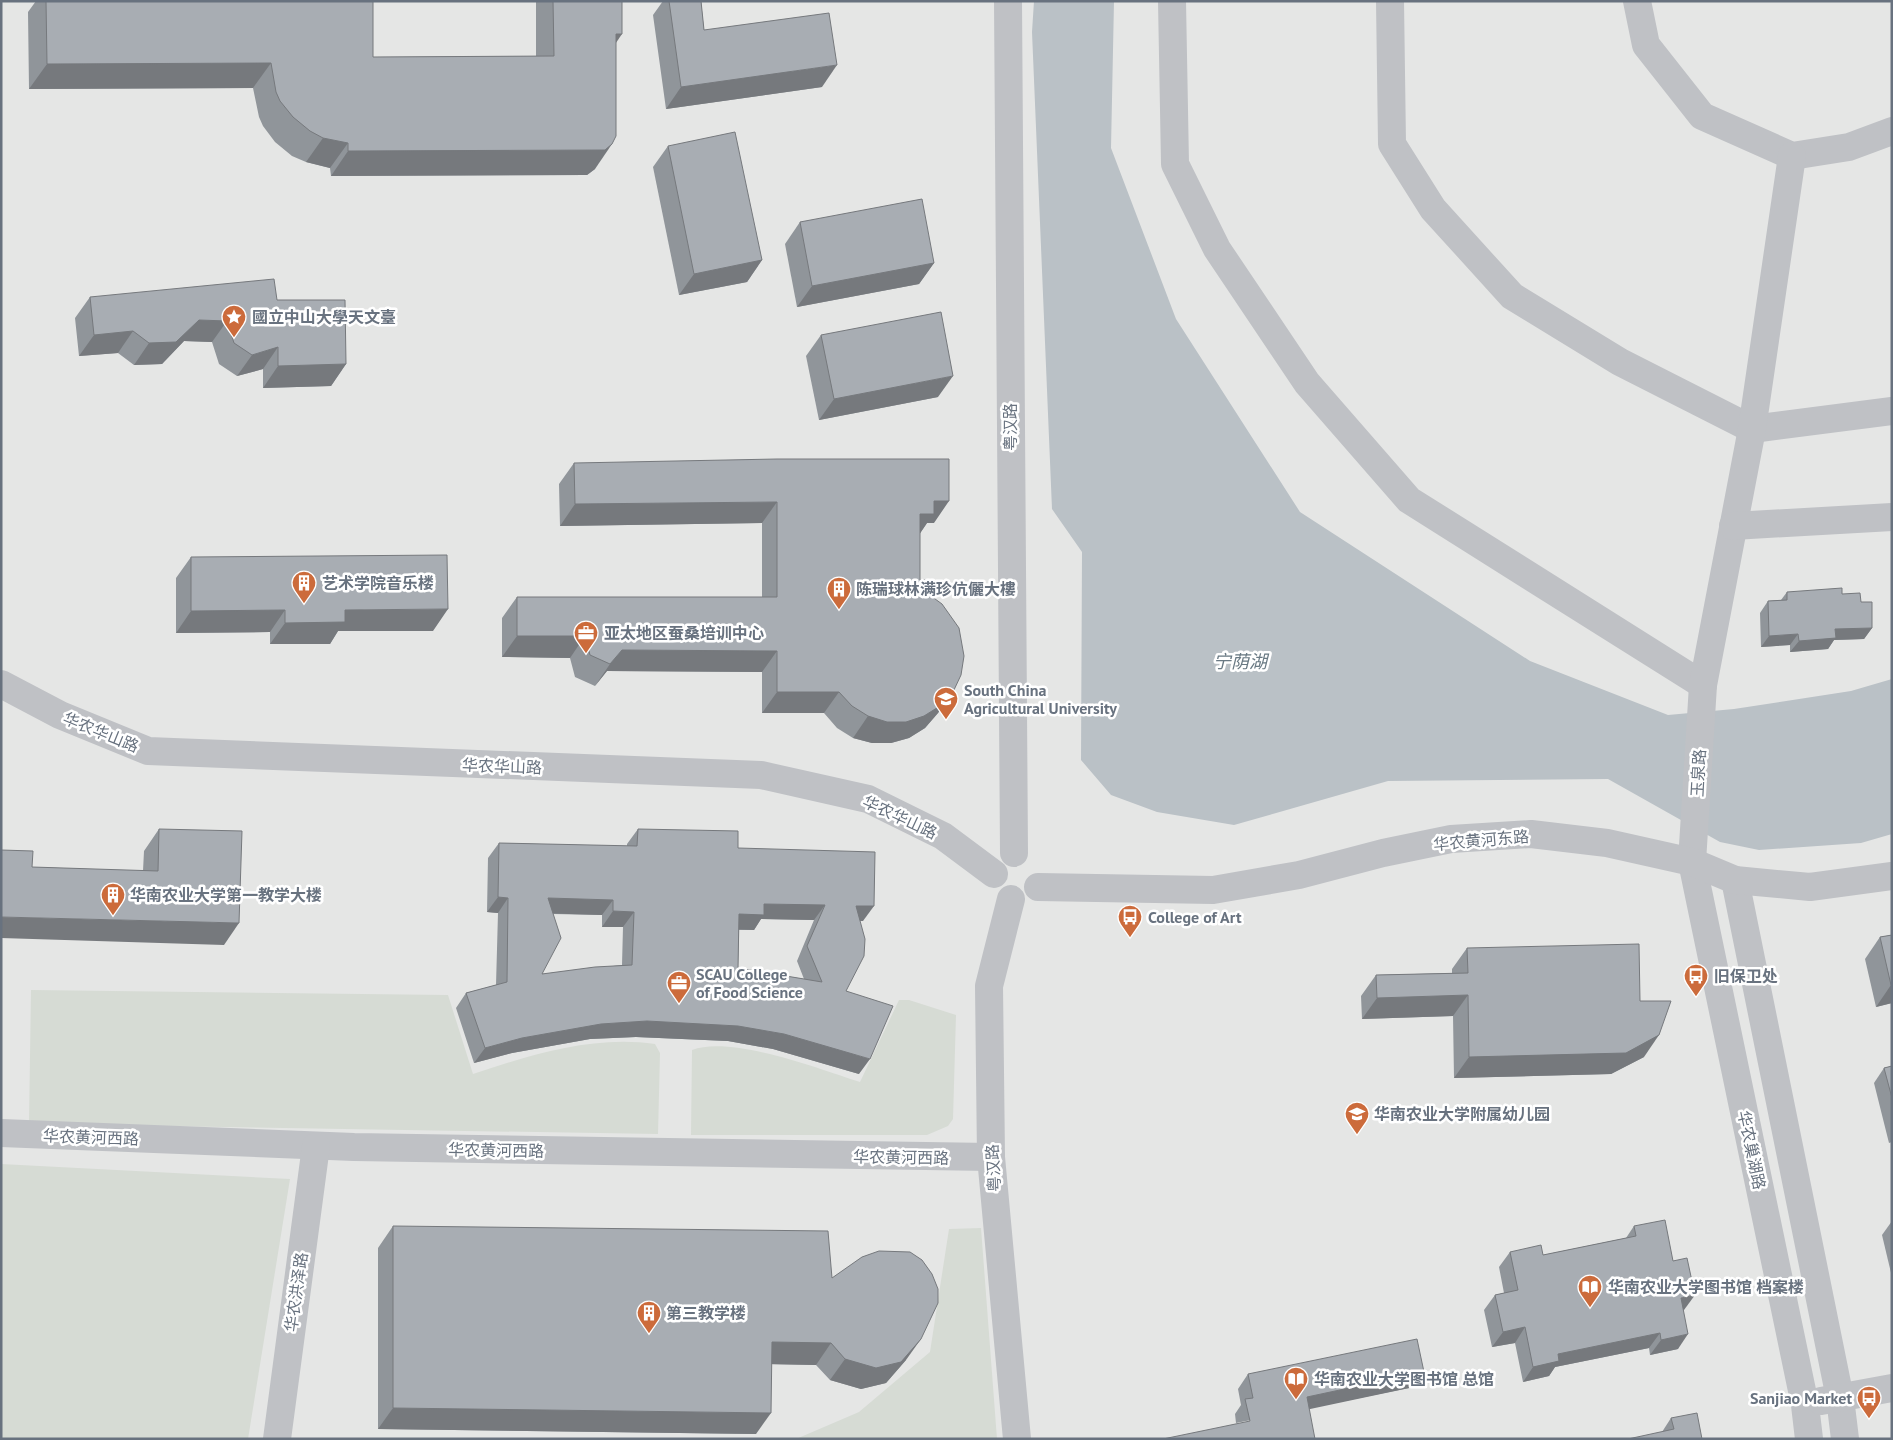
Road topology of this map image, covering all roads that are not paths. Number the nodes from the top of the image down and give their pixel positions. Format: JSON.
{"nodes":[{"id":1,"x":1008,"y":1,"type":"edge"},
{"id":2,"x":1172,"y":1,"type":"edge"},
{"id":3,"x":1390,"y":1,"type":"edge"},
{"id":4,"x":1637,"y":1,"type":"edge"},
{"id":5,"x":1892,"y":131,"type":"edge"},
{"id":6,"x":1792,"y":156,"type":"junction"},
{"id":7,"x":1892,"y":411,"type":"edge"},
{"id":8,"x":1752,"y":429,"type":"junction"},
{"id":9,"x":1892,"y":517,"type":"edge"},
{"id":10,"x":1733,"y":526,"type":"junction"},
{"id":11,"x":1,"y":684,"type":"edge"},
{"id":12,"x":1703,"y":684,"type":"junction"},
{"id":13,"x":1014,"y":853,"type":"junction"},
{"id":14,"x":1692,"y":862,"type":"junction"},
{"id":15,"x":994,"y":874,"type":"junction"},
{"id":16,"x":1892,"y":876,"type":"edge"},
{"id":17,"x":1735,"y":880,"type":"junction"},
{"id":18,"x":1038,"y":887,"type":"junction"},
{"id":19,"x":1011,"y":899,"type":"junction"},
{"id":20,"x":1,"y":1133,"type":"edge"},
{"id":21,"x":316,"y":1146,"type":"junction"},
{"id":22,"x":991,"y":1157,"type":"junction"},
{"id":23,"x":1892,"y":1388,"type":"edge"},
{"id":24,"x":1840,"y":1398,"type":"junction"},
{"id":25,"x":1805,"y":1405,"type":"junction"},
{"id":26,"x":277,"y":1439,"type":"edge"},
{"id":27,"x":1017,"y":1439,"type":"edge"},
{"id":28,"x":1809,"y":1439,"type":"edge"},
{"id":29,"x":1845,"y":1439,"type":"edge"}],
"edges":[{"from":1,"to":13,"type":"street","name":"粤汉路"},
{"from":2,"to":12,"type":"street"},
{"from":3,"to":8,"type":"street"},
{"from":4,"to":6,"type":"street"},
{"from":5,"to":6,"type":"street"},
{"from":6,"to":8,"type":"street","name":"玉泉路"},
{"from":7,"to":8,"type":"street"},
{"from":8,"to":10,"type":"street","name":"玉泉路"},
{"from":9,"to":10,"type":"street"},
{"from":10,"to":12,"type":"street","name":"玉泉路"},
{"from":11,"to":15,"type":"street","name":"华农华山路"},
{"from":12,"to":14,"type":"street","name":"玉泉路"},
{"from":13,"to":15,"type":"street"},
{"from":13,"to":18,"type":"street"},
{"from":14,"to":17,"type":"street","name":"华农黄河东路"},
{"from":14,"to":18,"type":"street","name":"华农黄河东路"},
{"from":14,"to":25,"type":"street","name":"华农巢湖路"},
{"from":15,"to":19,"type":"street"},
{"from":16,"to":17,"type":"street","name":"华农黄河东路"},
{"from":17,"to":24,"type":"street"},
{"from":18,"to":19,"type":"street"},
{"from":19,"to":22,"type":"street","name":"粤汉路"},
{"from":20,"to":21,"type":"street","name":"华农黄河西路"},
{"from":21,"to":22,"type":"street","name":"华农黄河西路"},
{"from":21,"to":26,"type":"street","name":"华农洪泽路"},
{"from":22,"to":27,"type":"street","name":"粤汉路"},
{"from":23,"to":24,"type":"street"},
{"from":24,"to":25,"type":"street"},
{"from":24,"to":29,"type":"street"},
{"from":25,"to":28,"type":"street","name":"华农巢湖路"}]}
